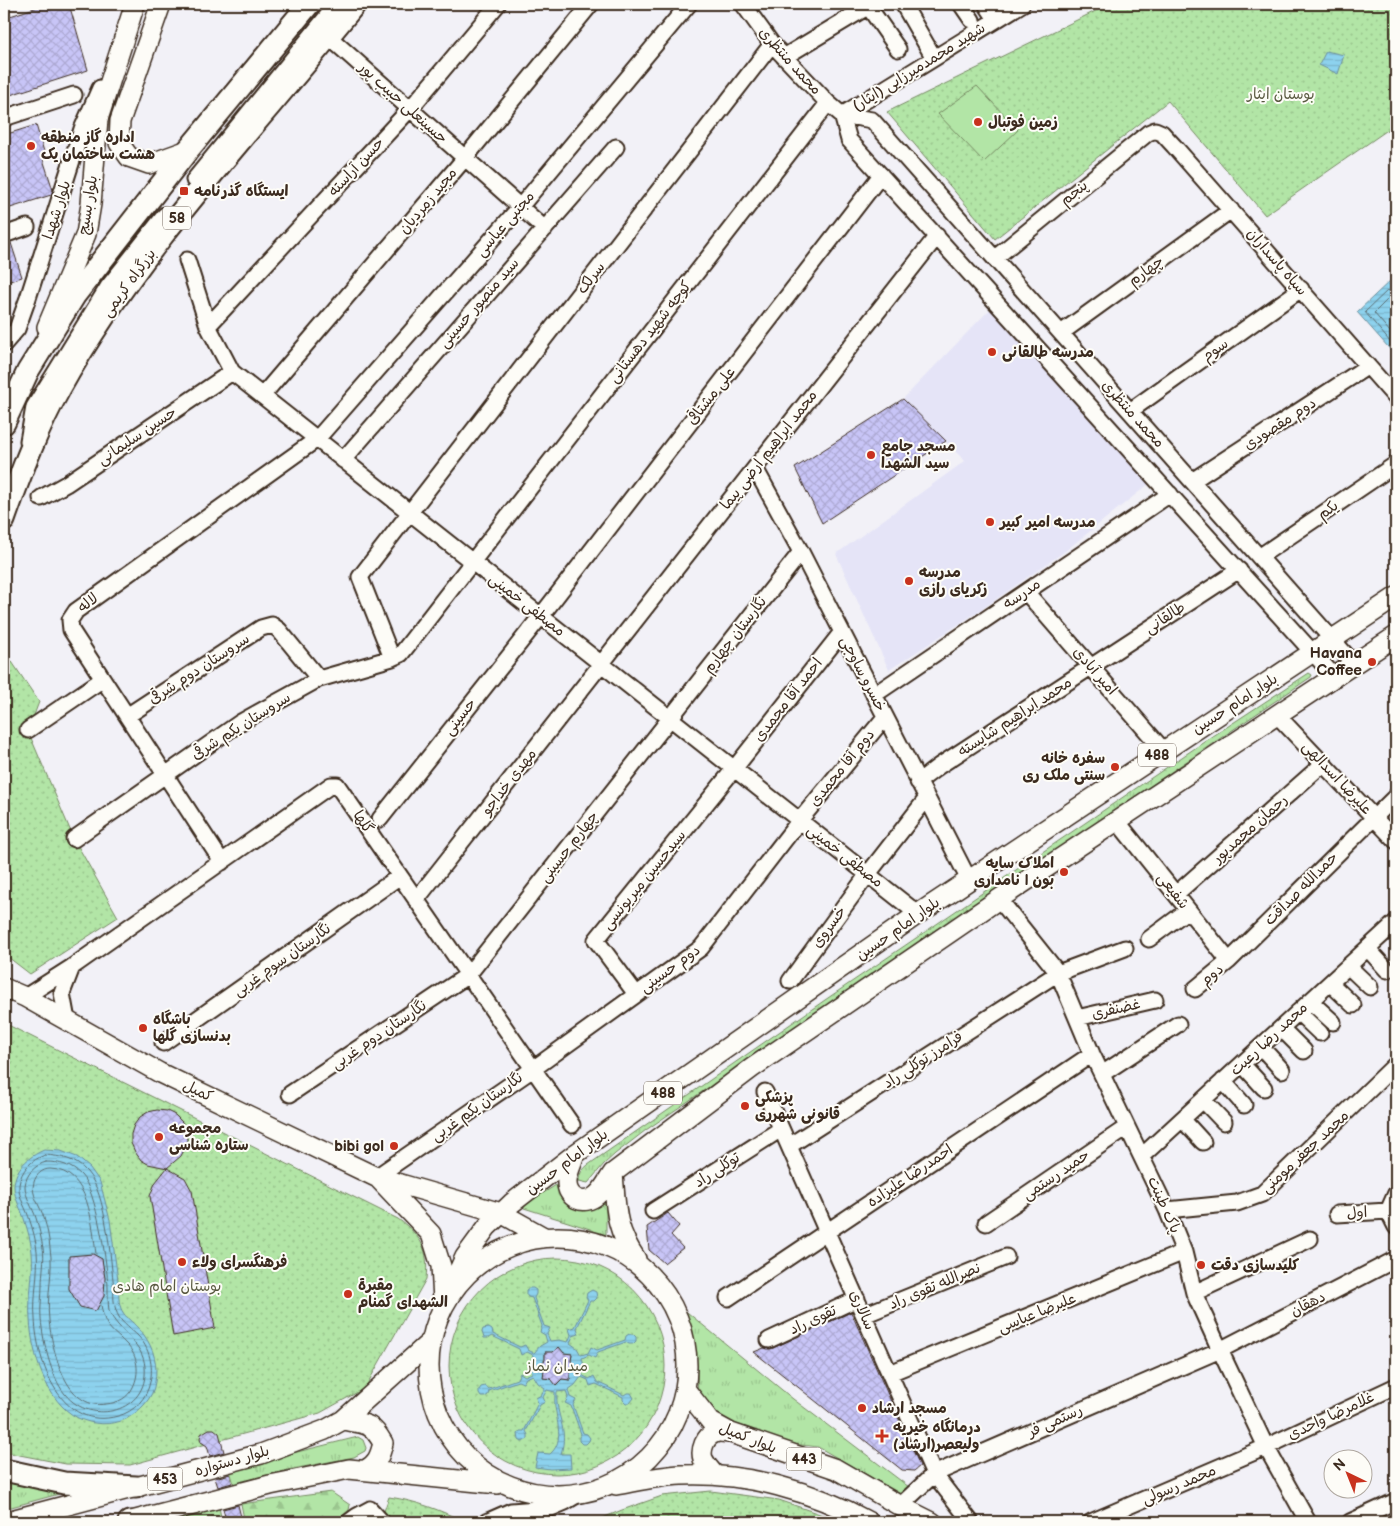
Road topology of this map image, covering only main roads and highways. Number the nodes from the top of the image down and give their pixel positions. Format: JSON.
{"nodes":[{"id":1,"x":161,"y":4,"type":"edge"},
{"id":2,"x":308,"y":4,"type":"edge"},
{"id":3,"x":356,"y":4,"type":"edge"},
{"id":4,"x":133,"y":11,"type":"edge"},
{"id":5,"x":188,"y":150,"type":"junction"},
{"id":6,"x":28,"y":371,"type":"junction"},
{"id":7,"x":4,"y":423,"type":"edge"},
{"id":8,"x":4,"y":520,"type":"edge"},
{"id":9,"x":1396,"y":597,"type":"edge"},
{"id":10,"x":1396,"y":636,"type":"edge"},
{"id":11,"x":4,"y":974,"type":"edge"},
{"id":12,"x":4,"y":988,"type":"edge"},
{"id":13,"x":25,"y":997,"type":"junction"},
{"id":14,"x":575,"y":1154,"type":"junction"},
{"id":15,"x":613,"y":1173,"type":"junction"},
{"id":16,"x":376,"y":1177,"type":"junction"},
{"id":17,"x":501,"y":1213,"type":"junction"},
{"id":18,"x":544,"y":1237,"type":"junction"},
{"id":19,"x":640,"y":1265,"type":"junction"},
{"id":20,"x":443,"y":1306,"type":"junction"},
{"id":21,"x":430,"y":1342,"type":"junction"},
{"id":22,"x":685,"y":1389,"type":"junction"},
{"id":23,"x":344,"y":1420,"type":"junction"},
{"id":24,"x":731,"y":1433,"type":"junction"},
{"id":25,"x":4,"y":1470,"type":"edge"},
{"id":26,"x":365,"y":1470,"type":"junction"},
{"id":27,"x":715,"y":1476,"type":"junction"},
{"id":28,"x":504,"y":1484,"type":"junction"},
{"id":29,"x":136,"y":1487,"type":"junction"},
{"id":30,"x":588,"y":1491,"type":"junction"},
{"id":31,"x":4,"y":1522,"type":"edge"},
{"id":32,"x":129,"y":1522,"type":"edge"},
{"id":33,"x":869,"y":1522,"type":"edge"},
{"id":34,"x":932,"y":1522,"type":"edge"}],
"edges":[{"from":1,"to":5,"type":"main road"},
{"from":2,"to":5,"type":"highway","number":"58"},
{"from":3,"to":8,"type":"highway","name":"بزرگراه کریمی","number":"58"},
{"from":4,"to":6,"type":"main road","name":"بلوار بسیج"},
{"from":5,"to":6,"type":"highway","number":"58"},
{"from":6,"to":7,"type":"highway","number":"58"},
{"from":9,"to":14,"type":"main road","name":"بلوار امام حسین","number":"488"},
{"from":10,"to":15,"type":"main road","number":"488"},
{"from":11,"to":13,"type":"main road"},
{"from":12,"to":13,"type":"main road"},
{"from":13,"to":16,"type":"main road","name":"کمیل"},
{"from":14,"to":15,"type":"main road"},
{"from":14,"to":17,"type":"main road","name":"بلوار امام حسین","number":"488"},
{"from":15,"to":19,"type":"main road"},
{"from":16,"to":17,"type":"main road","name":"کمیل"},
{"from":16,"to":20,"type":"main road","name":"کمیل"},
{"from":17,"to":18,"type":"main road","name":"کمیل"},
{"from":17,"to":20,"type":"main road","name":"بلوار امام حسین","number":"488"},
{"from":18,"to":19,"type":"main road"},
{"from":18,"to":20,"type":"main road"},
{"from":19,"to":22,"type":"main road"},
{"from":20,"to":21,"type":"main road"},
{"from":21,"to":23,"type":"main road","name":"بلوار دستواره","number":"453"},
{"from":21,"to":28,"type":"main road"},
{"from":22,"to":24,"type":"main road","name":"بلوار کمیل","number":"443"},
{"from":22,"to":30,"type":"main road"},
{"from":23,"to":26,"type":"main road"},
{"from":23,"to":29,"type":"main road","name":"بلوار دستواره","number":"453"},
{"from":24,"to":27,"type":"main road"},
{"from":24,"to":34,"type":"main road","name":"بلوار کمیل","number":"443"},
{"from":25,"to":29,"type":"highway"},
{"from":26,"to":28,"type":"main road","number":"453"},
{"from":26,"to":32,"type":"main road","number":"453"},
{"from":27,"to":30,"type":"main road","number":"443"},
{"from":27,"to":33,"type":"main road","number":"443"},
{"from":28,"to":30,"type":"main road"},
{"from":29,"to":31,"type":"main road","name":"بلوار دستواره","number":"453"}]}
